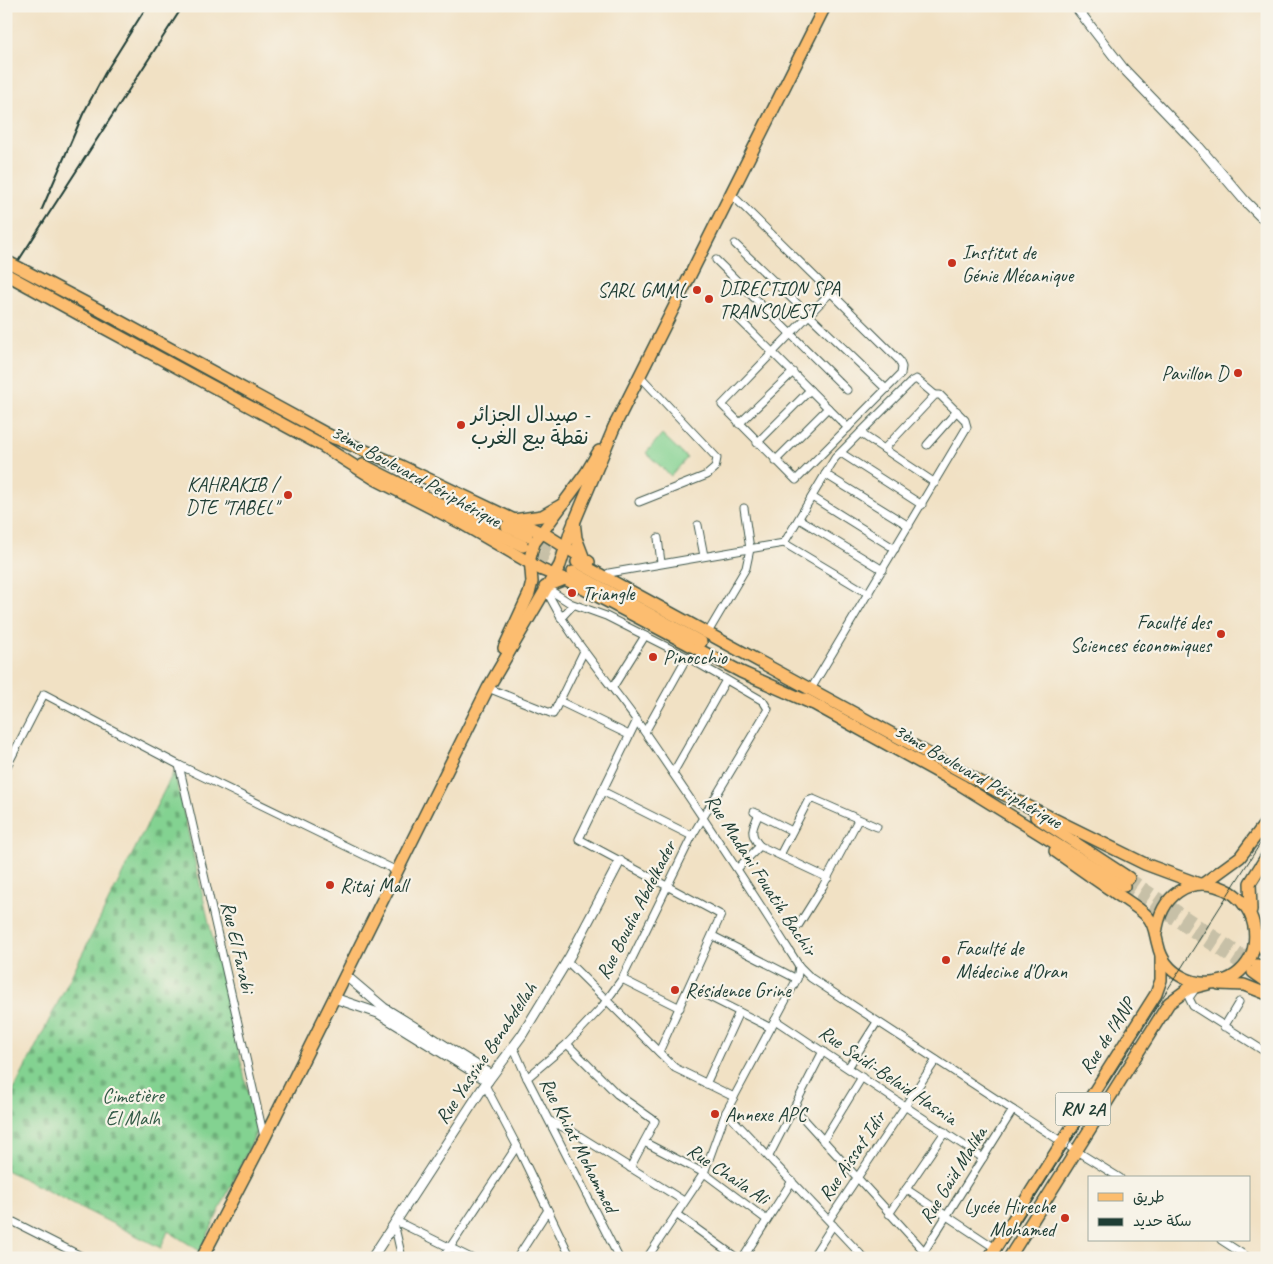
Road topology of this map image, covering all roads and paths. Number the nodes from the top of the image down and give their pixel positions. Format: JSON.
{"nodes":[{"id":1,"x":825,"y":6,"type":"edge"},
{"id":2,"x":1075,"y":6,"type":"edge"},
{"id":3,"x":731,"y":194,"type":"junction"},
{"id":4,"x":1267,"y":220,"type":"edge"},
{"id":5,"x":735,"y":244,"type":"dead end"},
{"id":6,"x":716,"y":260,"type":"dead end"},
{"id":7,"x":6,"y":261,"type":"edge"},
{"id":8,"x":6,"y":274,"type":"edge"},
{"id":9,"x":831,"y":292,"type":"junction"},
{"id":10,"x":808,"y":315,"type":"junction"},
{"id":11,"x":738,"y":318,"type":"dead end"},
{"id":12,"x":790,"y":333,"type":"junction"},
{"id":13,"x":772,"y":352,"type":"junction"},
{"id":14,"x":792,"y":372,"type":"junction"},
{"id":15,"x":640,"y":376,"type":"junction"},
{"id":16,"x":810,"y":390,"type":"junction"},
{"id":17,"x":847,"y":390,"type":"dead end"},
{"id":18,"x":886,"y":390,"type":"junction"},
{"id":19,"x":935,"y":395,"type":"junction"},
{"id":20,"x":828,"y":408,"type":"junction"},
{"id":21,"x":957,"y":411,"type":"junction"},
{"id":22,"x":616,"y":423,"type":"junction"},
{"id":23,"x":739,"y":424,"type":"junction"},
{"id":24,"x":848,"y":428,"type":"junction"},
{"id":25,"x":860,"y":434,"type":"junction"},
{"id":26,"x":324,"y":440,"type":"junction"},
{"id":27,"x":757,"y":443,"type":"junction"},
{"id":28,"x":927,"y":445,"type":"dead end"},
{"id":29,"x":884,"y":449,"type":"junction"},
{"id":30,"x":841,"y":453,"type":"junction"},
{"id":31,"x":775,"y":460,"type":"junction"},
{"id":32,"x":826,"y":474,"type":"junction"},
{"id":33,"x":935,"y":483,"type":"junction"},
{"id":34,"x":812,"y":497,"type":"junction"},
{"id":35,"x":639,"y":502,"type":"dead end"},
{"id":36,"x":563,"y":504,"type":"junction"},
{"id":37,"x":922,"y":505,"type":"junction"},
{"id":38,"x":744,"y":508,"type":"dead end"},
{"id":39,"x":799,"y":519,"type":"junction"},
{"id":40,"x":512,"y":520,"type":"junction"},
{"id":41,"x":574,"y":522,"type":"junction"},
{"id":42,"x":698,"y":525,"type":"dead end"},
{"id":43,"x":909,"y":526,"type":"junction"},
{"id":44,"x":541,"y":533,"type":"junction"},
{"id":45,"x":658,"y":538,"type":"dead end"},
{"id":46,"x":525,"y":541,"type":"tunnel mouth"},
{"id":47,"x":784,"y":543,"type":"junction"},
{"id":48,"x":566,"y":546,"type":"junction"},
{"id":49,"x":750,"y":549,"type":"junction"},
{"id":50,"x":895,"y":549,"type":"junction"},
{"id":51,"x":704,"y":556,"type":"junction"},
{"id":52,"x":530,"y":563,"type":"junction"},
{"id":53,"x":661,"y":563,"type":"junction"},
{"id":54,"x":575,"y":568,"type":"junction"},
{"id":55,"x":883,"y":570,"type":"junction"},
{"id":56,"x":608,"y":573,"type":"junction"},
{"id":57,"x":554,"y":575,"type":"junction"},
{"id":58,"x":545,"y":587,"type":"junction"},
{"id":59,"x":869,"y":594,"type":"junction"},
{"id":60,"x":573,"y":605,"type":"junction"},
{"id":61,"x":561,"y":618,"type":"junction"},
{"id":62,"x":710,"y":629,"type":"junction"},
{"id":63,"x":645,"y":636,"type":"junction"},
{"id":64,"x":584,"y":651,"type":"junction"},
{"id":65,"x":687,"y":657,"type":"junction"},
{"id":66,"x":778,"y":672,"type":"junction"},
{"id":67,"x":726,"y":680,"type":"junction"},
{"id":68,"x":613,"y":687,"type":"junction"},
{"id":69,"x":488,"y":688,"type":"junction"},
{"id":70,"x":811,"y":689,"type":"junction"},
{"id":71,"x":561,"y":702,"type":"junction"},
{"id":72,"x":637,"y":720,"type":"junction"},
{"id":73,"x":644,"y":732,"type":"junction"},
{"id":74,"x":629,"y":735,"type":"junction"},
{"id":75,"x":179,"y":765,"type":"junction"},
{"id":76,"x":6,"y":768,"type":"edge"},
{"id":77,"x":673,"y":773,"type":"junction"},
{"id":78,"x":962,"y":785,"type":"junction"},
{"id":79,"x":995,"y":790,"type":"junction"},
{"id":80,"x":602,"y":791,"type":"junction"},
{"id":81,"x":703,"y":816,"type":"junction"},
{"id":82,"x":858,"y":820,"type":"junction"},
{"id":83,"x":1267,"y":821,"type":"edge"},
{"id":84,"x":877,"y":827,"type":"dead end"},
{"id":85,"x":792,"y":830,"type":"junction"},
{"id":86,"x":692,"y":836,"type":"junction"},
{"id":87,"x":760,"y":846,"type":"junction"},
{"id":88,"x":780,"y":855,"type":"junction"},
{"id":89,"x":1267,"y":856,"type":"edge"},
{"id":90,"x":620,"y":861,"type":"junction"},
{"id":91,"x":738,"y":868,"type":"junction"},
{"id":92,"x":397,"y":872,"type":"junction"},
{"id":93,"x":828,"y":878,"type":"junction"},
{"id":94,"x":1201,"y":884,"type":"junction"},
{"id":95,"x":667,"y":887,"type":"junction"},
{"id":96,"x":1251,"y":910,"type":"junction"},
{"id":97,"x":798,"y":926,"type":"dead end"},
{"id":98,"x":1257,"y":932,"type":"junction"},
{"id":99,"x":1156,"y":934,"type":"junction"},
{"id":100,"x":713,"y":936,"type":"junction"},
{"id":101,"x":1267,"y":955,"type":"edge"},
{"id":102,"x":1162,"y":956,"type":"junction"},
{"id":103,"x":567,"y":961,"type":"junction"},
{"id":104,"x":799,"y":966,"type":"junction"},
{"id":105,"x":1259,"y":970,"type":"tunnel mouth"},
{"id":106,"x":345,"y":975,"type":"junction"},
{"id":107,"x":622,"y":979,"type":"junction"},
{"id":108,"x":796,"y":979,"type":"junction"},
{"id":109,"x":1267,"y":982,"type":"edge"},
{"id":110,"x":1207,"y":985,"type":"junction"},
{"id":111,"x":690,"y":988,"type":"junction"},
{"id":112,"x":1267,"y":994,"type":"edge"},
{"id":113,"x":334,"y":998,"type":"junction"},
{"id":114,"x":607,"y":1000,"type":"junction"},
{"id":115,"x":1239,"y":1002,"type":"dead end"},
{"id":116,"x":680,"y":1008,"type":"junction"},
{"id":117,"x":739,"y":1012,"type":"junction"},
{"id":118,"x":776,"y":1020,"type":"junction"},
{"id":119,"x":877,"y":1022,"type":"junction"},
{"id":120,"x":1224,"y":1027,"type":"junction"},
{"id":121,"x":771,"y":1028,"type":"junction"},
{"id":122,"x":1267,"y":1043,"type":"edge"},
{"id":123,"x":567,"y":1044,"type":"junction"},
{"id":124,"x":513,"y":1046,"type":"junction"},
{"id":125,"x":823,"y":1051,"type":"junction"},
{"id":126,"x":659,"y":1052,"type":"junction"},
{"id":127,"x":1264,"y":1052,"type":"edge"},
{"id":128,"x":936,"y":1060,"type":"junction"},
{"id":129,"x":848,"y":1068,"type":"junction"},
{"id":130,"x":862,"y":1077,"type":"junction"},
{"id":131,"x":527,"y":1078,"type":"junction"},
{"id":132,"x":488,"y":1081,"type":"junction"},
{"id":133,"x":706,"y":1084,"type":"junction"},
{"id":134,"x":734,"y":1097,"type":"junction"},
{"id":135,"x":905,"y":1106,"type":"junction"},
{"id":136,"x":794,"y":1108,"type":"junction"},
{"id":137,"x":1013,"y":1110,"type":"junction"},
{"id":138,"x":726,"y":1112,"type":"junction"},
{"id":139,"x":550,"y":1120,"type":"junction"},
{"id":140,"x":945,"y":1132,"type":"junction"},
{"id":141,"x":265,"y":1137,"type":"junction"},
{"id":142,"x":823,"y":1141,"type":"junction"},
{"id":143,"x":644,"y":1142,"type":"junction"},
{"id":144,"x":517,"y":1146,"type":"junction"},
{"id":145,"x":1069,"y":1146,"type":"junction"},
{"id":146,"x":769,"y":1156,"type":"junction"},
{"id":147,"x":983,"y":1158,"type":"junction"},
{"id":148,"x":630,"y":1168,"type":"junction"},
{"id":149,"x":704,"y":1173,"type":"junction"},
{"id":150,"x":1117,"y":1176,"type":"edge"},
{"id":151,"x":856,"y":1179,"type":"junction"},
{"id":152,"x":792,"y":1181,"type":"junction"},
{"id":153,"x":906,"y":1190,"type":"junction"},
{"id":154,"x":684,"y":1201,"type":"junction"},
{"id":155,"x":548,"y":1210,"type":"junction"},
{"id":156,"x":676,"y":1214,"type":"junction"},
{"id":157,"x":889,"y":1214,"type":"junction"},
{"id":158,"x":946,"y":1216,"type":"junction"},
{"id":159,"x":6,"y":1218,"type":"edge"},
{"id":160,"x":767,"y":1220,"type":"junction"},
{"id":161,"x":395,"y":1222,"type":"junction"},
{"id":162,"x":831,"y":1222,"type":"junction"},
{"id":163,"x":1224,"y":1242,"type":"edge"},
{"id":164,"x":450,"y":1248,"type":"junction"},
{"id":165,"x":992,"y":1253,"type":"edge"},
{"id":166,"x":922,"y":1255,"type":"edge"},
{"id":167,"x":85,"y":1258,"type":"edge"},
{"id":168,"x":202,"y":1258,"type":"edge"},
{"id":169,"x":372,"y":1258,"type":"edge"},
{"id":170,"x":402,"y":1258,"type":"edge"},
{"id":171,"x":443,"y":1258,"type":"edge"},
{"id":172,"x":472,"y":1258,"type":"edge"},
{"id":173,"x":517,"y":1258,"type":"edge"},
{"id":174,"x":571,"y":1258,"type":"edge"},
{"id":175,"x":619,"y":1258,"type":"edge"},
{"id":176,"x":647,"y":1258,"type":"edge"},
{"id":177,"x":737,"y":1258,"type":"edge"},
{"id":178,"x":743,"y":1258,"type":"edge"},
{"id":179,"x":812,"y":1258,"type":"edge"},
{"id":180,"x":864,"y":1258,"type":"edge"},
{"id":181,"x":1009,"y":1258,"type":"edge"},
{"id":182,"x":1249,"y":1258,"type":"edge"}],
"edges":[{"from":1,"to":3,"type":"main road"},
{"from":2,"to":4,"type":"street"},
{"from":3,"to":9,"type":"street"},
{"from":3,"to":15,"type":"main road"},
{"from":5,"to":10,"type":"street"},
{"from":6,"to":12,"type":"street"},
{"from":7,"to":26,"type":"main road","bridge":true},
{"from":8,"to":26,"type":"main road","name":"3ème Boulevard Périphérique","bridge":true},
{"from":9,"to":10,"type":"street"},
{"from":9,"to":18,"type":"street"},
{"from":10,"to":12,"type":"street"},
{"from":10,"to":18,"type":"street"},
{"from":11,"to":13,"type":"street"},
{"from":12,"to":13,"type":"street"},
{"from":12,"to":17,"type":"street"},
{"from":13,"to":14,"type":"street"},
{"from":13,"to":23,"type":"street"},
{"from":14,"to":16,"type":"street"},
{"from":14,"to":23,"type":"street"},
{"from":15,"to":22,"type":"main road"},
{"from":15,"to":35,"type":"street"},
{"from":16,"to":20,"type":"street"},
{"from":16,"to":27,"type":"street"},
{"from":18,"to":24,"type":"street"},
{"from":19,"to":21,"type":"street"},
{"from":19,"to":25,"type":"street"},
{"from":19,"to":29,"type":"street"},
{"from":20,"to":24,"type":"street"},
{"from":20,"to":31,"type":"street"},
{"from":21,"to":28,"type":"street"},
{"from":21,"to":33,"type":"street"},
{"from":22,"to":36,"type":"main road"},
{"from":22,"to":41,"type":"main road"},
{"from":23,"to":27,"type":"street"},
{"from":24,"to":31,"type":"street"},
{"from":25,"to":29,"type":"street"},
{"from":25,"to":30,"type":"street"},
{"from":26,"to":40,"type":"main road"},
{"from":26,"to":46,"type":"main road"},
{"from":26,"to":52,"type":"main road","name":"3ème Boulevard Périphérique"},
{"from":27,"to":31,"type":"street"},
{"from":29,"to":33,"type":"street"},
{"from":30,"to":32,"type":"street"},
{"from":30,"to":37,"type":"street"},
{"from":32,"to":34,"type":"street"},
{"from":32,"to":43,"type":"street"},
{"from":33,"to":37,"type":"street"},
{"from":34,"to":39,"type":"street"},
{"from":34,"to":50,"type":"street"},
{"from":36,"to":40,"type":"main road"},
{"from":36,"to":44,"type":"main road"},
{"from":37,"to":43,"type":"street"},
{"from":38,"to":49,"type":"street"},
{"from":39,"to":47,"type":"street"},
{"from":39,"to":55,"type":"street"},
{"from":40,"to":44,"type":"main road"},
{"from":41,"to":48,"type":"main road"},
{"from":41,"to":54,"type":"main road"},
{"from":42,"to":51,"type":"street"},
{"from":43,"to":50,"type":"street"},
{"from":44,"to":48,"type":"main road"},
{"from":44,"to":52,"type":"main road"},
{"from":45,"to":53,"type":"street"},
{"from":47,"to":49,"type":"street"},
{"from":47,"to":59,"type":"street"},
{"from":48,"to":54,"type":"main road"},
{"from":48,"to":57,"type":"main road"},
{"from":49,"to":51,"type":"street"},
{"from":49,"to":62,"type":"street"},
{"from":50,"to":55,"type":"street"},
{"from":51,"to":53,"type":"street"},
{"from":52,"to":57,"type":"main road","name":"3ème Boulevard Périphérique"},
{"from":52,"to":69,"type":"main road"},
{"from":53,"to":56,"type":"street"},
{"from":54,"to":56,"type":"main road"},
{"from":54,"to":57,"type":"main road","name":"3ème Boulevard Périphérique"},
{"from":54,"to":58,"type":"main road"},
{"from":54,"to":66,"type":"main road"},
{"from":54,"to":78,"type":"main road","name":"3ème Boulevard Périphérique"},
{"from":55,"to":59,"type":"street"},
{"from":56,"to":62,"type":"main road"},
{"from":57,"to":58,"type":"main road"},
{"from":58,"to":60,"type":"street","name":"Rue Boudia Abdelkader"},
{"from":58,"to":61,"type":"street","name":"Rue Madani Fouatih Bachir"},
{"from":58,"to":69,"type":"main road"},
{"from":59,"to":70,"type":"street"},
{"from":60,"to":61,"type":"street"},
{"from":60,"to":63,"type":"street","name":"Rue Boudia Abdelkader"},
{"from":61,"to":64,"type":"street","name":"Rue Madani Fouatih Bachir"},
{"from":62,"to":66,"type":"main road"},
{"from":63,"to":65,"type":"street","name":"Rue Boudia Abdelkader"},
{"from":63,"to":68,"type":"street"},
{"from":64,"to":68,"type":"street","name":"Rue Madani Fouatih Bachir"},
{"from":64,"to":71,"type":"street"},
{"from":65,"to":67,"type":"street","name":"Rue Boudia Abdelkader"},
{"from":65,"to":73,"type":"street"},
{"from":66,"to":70,"type":"main road"},
{"from":67,"to":77,"type":"street"},
{"from":67,"to":81,"type":"street","name":"Rue Boudia Abdelkader"},
{"from":68,"to":72,"type":"street","name":"Rue Madani Fouatih Bachir"},
{"from":69,"to":71,"type":"street"},
{"from":69,"to":92,"type":"main road"},
{"from":70,"to":79,"type":"main road"},
{"from":71,"to":74,"type":"street"},
{"from":72,"to":73,"type":"street","name":"Rue Madani Fouatih Bachir"},
{"from":72,"to":74,"type":"street"},
{"from":73,"to":77,"type":"street","name":"Rue Madani Fouatih Bachir"},
{"from":74,"to":80,"type":"street"},
{"from":75,"to":76,"type":"street"},
{"from":75,"to":92,"type":"street"},
{"from":75,"to":141,"type":"street","name":"Rue El Farabi"},
{"from":77,"to":81,"type":"street","name":"Rue Madani Fouatih Bachir"},
{"from":78,"to":79,"type":"main road","name":"3ème Boulevard Périphérique"},
{"from":78,"to":99,"type":"main road"},
{"from":79,"to":94,"type":"main road"},
{"from":80,"to":86,"type":"street"},
{"from":80,"to":90,"type":"street"},
{"from":81,"to":86,"type":"street","name":"Rue Boudia Abdelkader"},
{"from":81,"to":91,"type":"street","name":"Rue Madani Fouatih Bachir"},
{"from":82,"to":84,"type":"street"},
{"from":82,"to":85,"type":"street"},
{"from":82,"to":93,"type":"street"},
{"from":83,"to":94,"type":"main road"},
{"from":85,"to":87,"type":"street"},
{"from":85,"to":88,"type":"street"},
{"from":86,"to":95,"type":"street","name":"Rue Boudia Abdelkader"},
{"from":87,"to":88,"type":"street"},
{"from":87,"to":91,"type":"street"},
{"from":88,"to":93,"type":"street"},
{"from":89,"to":96,"type":"main road"},
{"from":90,"to":95,"type":"street"},
{"from":90,"to":103,"type":"street","name":"Rue Yassine Benabdellah"},
{"from":91,"to":104,"type":"street","name":"Rue Madani Fouatih Bachir"},
{"from":92,"to":106,"type":"main road"},
{"from":93,"to":97,"type":"street"},
{"from":94,"to":96,"type":"main road"},
{"from":94,"to":99,"type":"main road"},
{"from":95,"to":100,"type":"street"},
{"from":95,"to":107,"type":"street","name":"Rue Boudia Abdelkader"},
{"from":96,"to":98,"type":"main road"},
{"from":98,"to":101,"type":"main road"},
{"from":98,"to":110,"type":"main road"},
{"from":99,"to":102,"type":"main road"},
{"from":100,"to":108,"type":"street"},
{"from":100,"to":111,"type":"street"},
{"from":102,"to":110,"type":"main road"},
{"from":102,"to":145,"type":"main road","name":"Rue de l'ANP","number":"RN 2A"},
{"from":103,"to":114,"type":"street"},
{"from":103,"to":124,"type":"street","name":"Rue Yassine Benabdellah"},
{"from":104,"to":108,"type":"street"},
{"from":104,"to":119,"type":"street","name":"Rue Madani Fouatih Bachir"},
{"from":105,"to":109,"type":"main road"},
{"from":106,"to":113,"type":"main road"},
{"from":106,"to":132,"type":"street"},
{"from":107,"to":114,"type":"street","name":"Rue Boudia Abdelkader"},
{"from":107,"to":116,"type":"street"},
{"from":108,"to":118,"type":"street"},
{"from":110,"to":112,"type":"main road"},
{"from":110,"to":120,"type":"street"},
{"from":110,"to":145,"type":"main road","name":"Rue de l'ANP","number":"RN 2A"},
{"from":111,"to":116,"type":"street"},
{"from":111,"to":117,"type":"street"},
{"from":113,"to":132,"type":"street"},
{"from":113,"to":141,"type":"main road"},
{"from":114,"to":123,"type":"street","name":"Rue Boudia Abdelkader"},
{"from":114,"to":126,"type":"street"},
{"from":115,"to":120,"type":"street"},
{"from":116,"to":126,"type":"street"},
{"from":117,"to":121,"type":"street"},
{"from":117,"to":133,"type":"street"},
{"from":118,"to":121,"type":"street"},
{"from":118,"to":125,"type":"street","name":"Rue Saidi-Belaid Hasnia"},
{"from":119,"to":128,"type":"street","name":"Rue Madani Fouatih Bachir"},
{"from":119,"to":129,"type":"street"},
{"from":120,"to":127,"type":"street"},
{"from":121,"to":134,"type":"street"},
{"from":122,"to":127,"type":"street"},
{"from":123,"to":131,"type":"street","name":"Rue Boudia Abdelkader"},
{"from":123,"to":143,"type":"street"},
{"from":124,"to":131,"type":"street","name":"Rue Khiat Mohammed"},
{"from":124,"to":132,"type":"street","name":"Rue Yassine Benabdellah"},
{"from":125,"to":129,"type":"street","name":"Rue Saidi-Belaid Hasnia"},
{"from":125,"to":136,"type":"street"},
{"from":126,"to":133,"type":"street"},
{"from":128,"to":135,"type":"street","name":"Rue Aissat Idir"},
{"from":128,"to":137,"type":"street","name":"Rue Madani Fouatih Bachir"},
{"from":129,"to":130,"type":"street","name":"Rue Saidi-Belaid Hasnia"},
{"from":130,"to":135,"type":"street","name":"Rue Saidi-Belaid Hasnia"},
{"from":130,"to":142,"type":"street"},
{"from":131,"to":139,"type":"street","name":"Rue Khiat Mohammed"},
{"from":132,"to":144,"type":"street"},
{"from":132,"to":161,"type":"street","name":"Rue Yassine Benabdellah"},
{"from":133,"to":134,"type":"street"},
{"from":134,"to":138,"type":"street"},
{"from":135,"to":140,"type":"street","name":"Rue Saidi-Belaid Hasnia"},
{"from":135,"to":151,"type":"street","name":"Rue Aissat Idir"},
{"from":136,"to":142,"type":"street"},
{"from":136,"to":146,"type":"street"},
{"from":137,"to":145,"type":"street","name":"Rue Madani Fouatih Bachir"},
{"from":137,"to":147,"type":"street","name":"Rue Gaïd Malika"},
{"from":138,"to":146,"type":"street"},
{"from":138,"to":149,"type":"street"},
{"from":139,"to":148,"type":"street"},
{"from":139,"to":175,"type":"street","name":"Rue Khiat Mohammed"},
{"from":140,"to":147,"type":"street","name":"Rue Saidi-Belaid Hasnia"},
{"from":140,"to":153,"type":"street"},
{"from":141,"to":168,"type":"main road"},
{"from":142,"to":151,"type":"street"},
{"from":143,"to":148,"type":"street"},
{"from":143,"to":149,"type":"street","name":"Rue Chaila Ali"},
{"from":144,"to":155,"type":"street"},
{"from":144,"to":164,"type":"street"},
{"from":145,"to":150,"type":"street","name":"Rue Madani Fouatih Bachir"},
{"from":145,"to":165,"type":"main road","name":"Rue de l'ANP","number":"RN 2A"},
{"from":145,"to":181,"type":"main road","name":"Rue de l'ANP","number":"RN 2A"},
{"from":146,"to":152,"type":"street"},
{"from":147,"to":158,"type":"street","name":"Rue Gaïd Malika"},
{"from":148,"to":154,"type":"street"},
{"from":149,"to":154,"type":"street"},
{"from":149,"to":160,"type":"street","name":"Rue Chaila Ali"},
{"from":151,"to":157,"type":"street"},
{"from":151,"to":162,"type":"street","name":"Rue Aissat Idir"},
{"from":152,"to":160,"type":"street"},
{"from":152,"to":162,"type":"street"},
{"from":153,"to":157,"type":"street"},
{"from":153,"to":158,"type":"street"},
{"from":154,"to":156,"type":"street"},
{"from":155,"to":173,"type":"street"},
{"from":155,"to":174,"type":"street"},
{"from":156,"to":176,"type":"street"},
{"from":156,"to":177,"type":"street"},
{"from":157,"to":166,"type":"street"},
{"from":158,"to":165,"type":"street"},
{"from":158,"to":166,"type":"street","name":"Rue Gaïd Malika"},
{"from":159,"to":167,"type":"street"},
{"from":160,"to":178,"type":"street"},
{"from":161,"to":164,"type":"street"},
{"from":161,"to":169,"type":"street","name":"Rue Yassine Benabdellah"},
{"from":161,"to":170,"type":"street"},
{"from":162,"to":179,"type":"street","name":"Rue Aissat Idir"},
{"from":162,"to":180,"type":"street"},
{"from":163,"to":182,"type":"street"},
{"from":164,"to":171,"type":"street"},
{"from":164,"to":172,"type":"street"}]}
